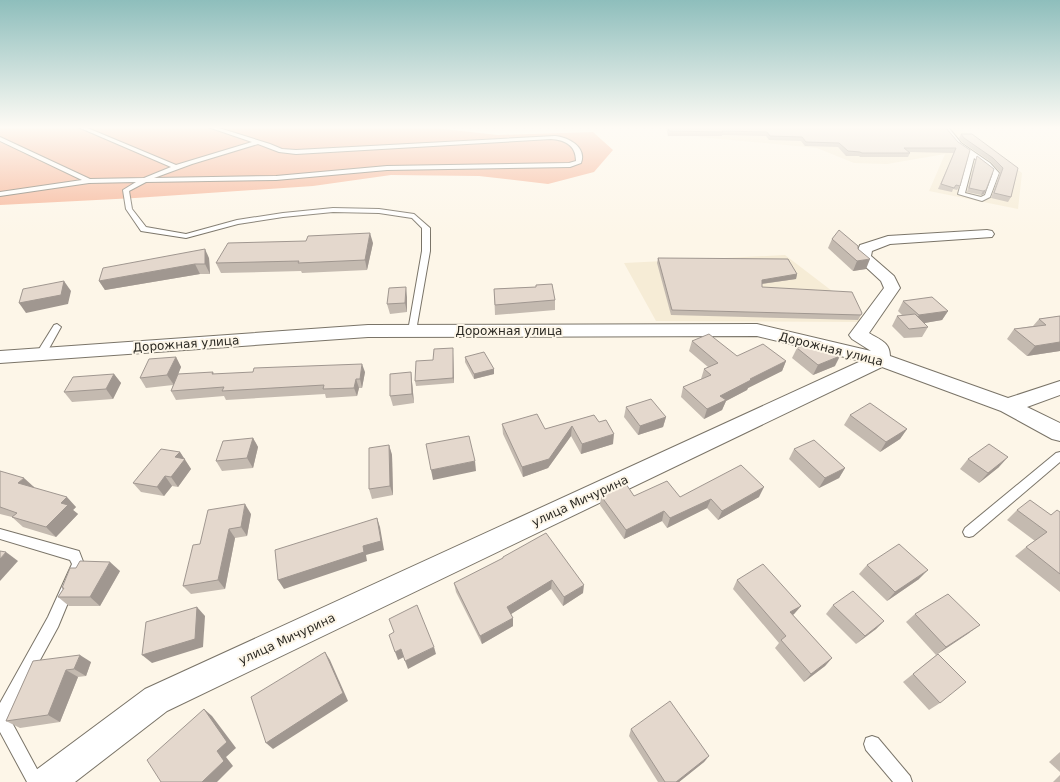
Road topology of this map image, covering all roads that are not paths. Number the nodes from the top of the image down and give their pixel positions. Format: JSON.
{"nodes":[{"id":1,"x":52,"y":163,"type":"edge"},
{"id":2,"x":168,"y":163,"type":"edge"},
{"id":3,"x":187,"y":163,"type":"edge"},
{"id":4,"x":572,"y":163,"type":"edge"},
{"id":5,"x":969,"y":163,"type":"edge"},
{"id":6,"x":987,"y":163,"type":"edge"},
{"id":7,"x":176,"y":167,"type":"junction"},
{"id":8,"x":144,"y":179,"type":"junction"},
{"id":9,"x":89,"y":181,"type":"junction"},
{"id":10,"x":0,"y":194,"type":"edge"},
{"id":11,"x":987,"y":234,"type":"dead end"},
{"id":12,"x":57,"y":327,"type":"dead end"},
{"id":13,"x":412,"y":331,"type":"junction"},
{"id":14,"x":41,"y":354,"type":"junction"},
{"id":15,"x":0,"y":357,"type":"edge"},
{"id":16,"x":881,"y":360,"type":"junction"},
{"id":17,"x":1060,"y":388,"type":"edge"},
{"id":18,"x":1008,"y":406,"type":"junction"},
{"id":19,"x":1060,"y":433,"type":"edge"},
{"id":20,"x":1060,"y":456,"type":"edge"},
{"id":21,"x":969,"y":532,"type":"dead end"},
{"id":22,"x":0,"y":534,"type":"edge"},
{"id":23,"x":1,"y":717,"type":"edge"},
{"id":24,"x":872,"y":744,"type":"dead end"},
{"id":25,"x":36,"y":782,"type":"edge"},
{"id":26,"x":48,"y":782,"type":"edge"},
{"id":27,"x":904,"y":782,"type":"edge"}],
"edges":[{"from":1,"to":9,"type":"lane"},
{"from":2,"to":7,"type":"lane"},
{"from":3,"to":7,"type":"lane"},
{"from":4,"to":8,"type":"lane"},
{"from":5,"to":6,"type":"lane"},
{"from":7,"to":8,"type":"lane"},
{"from":8,"to":9,"type":"lane"},
{"from":8,"to":13,"type":"lane"},
{"from":9,"to":10,"type":"lane"},
{"from":11,"to":16,"type":"street"},
{"from":12,"to":14,"type":"lane"},
{"from":13,"to":14,"type":"street","name":"Дорожная улица"},
{"from":13,"to":16,"type":"street","name":"Дорожная улица"},
{"from":14,"to":15,"type":"street","name":"Дорожная улица"},
{"from":16,"to":18,"type":"street","name":"Дорожная улица"},
{"from":16,"to":26,"type":"street","name":"улица Мичурина"},
{"from":17,"to":18,"type":"street"},
{"from":18,"to":19,"type":"street","name":"Дорожная улица"},
{"from":20,"to":21,"type":"lane"},
{"from":22,"to":23,"type":"lane"},
{"from":23,"to":25,"type":"lane"},
{"from":24,"to":27,"type":"lane"}]}
